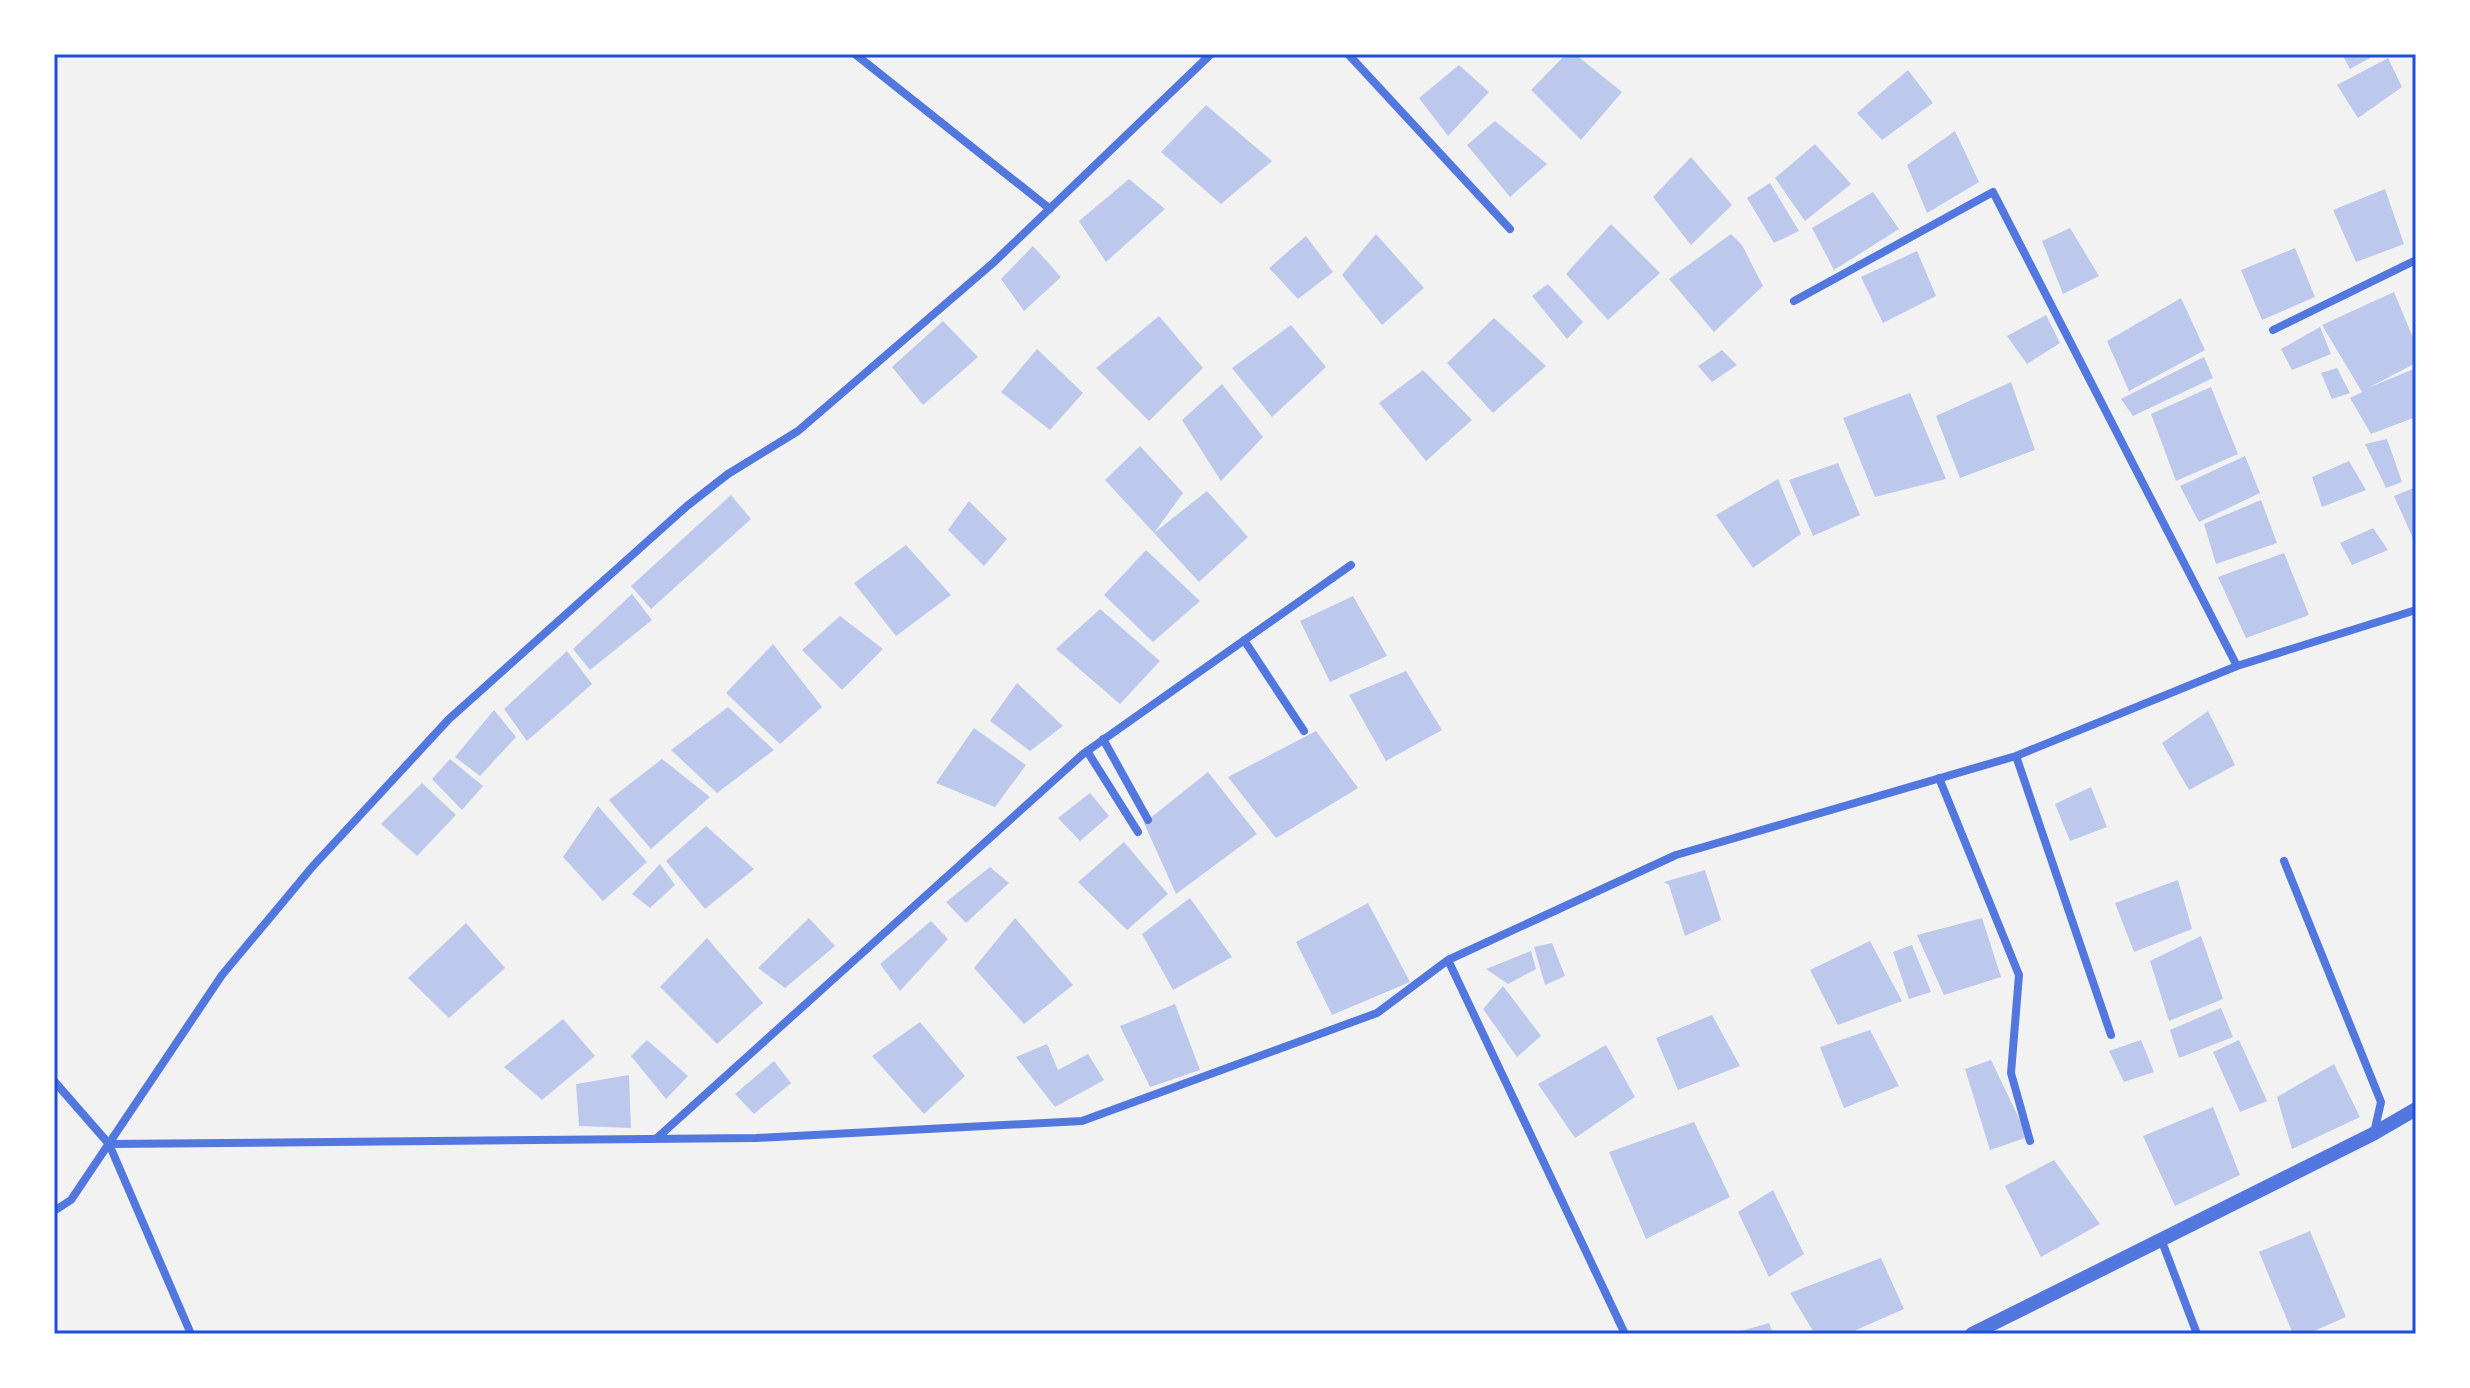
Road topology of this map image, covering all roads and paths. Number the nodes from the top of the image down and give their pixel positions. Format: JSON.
{"nodes":[{"id":1,"x":855,"y":54,"type":"edge"},
{"id":2,"x":1211,"y":54,"type":"edge"},
{"id":3,"x":1348,"y":54,"type":"edge"},
{"id":4,"x":1050,"y":209,"type":"junction"},
{"id":5,"x":1510,"y":229,"type":"dead end"},
{"id":6,"x":2416,"y":260,"type":"edge"},
{"id":7,"x":1794,"y":301,"type":"dead end"},
{"id":8,"x":2273,"y":330,"type":"dead end"},
{"id":9,"x":1351,"y":565,"type":"dead end"},
{"id":10,"x":2416,"y":610,"type":"edge"},
{"id":11,"x":1244,"y":640,"type":"junction"},
{"id":12,"x":2237,"y":666,"type":"junction"},
{"id":13,"x":1304,"y":731,"type":"dead end"},
{"id":14,"x":1103,"y":739,"type":"junction"},
{"id":15,"x":1087,"y":751,"type":"junction"},
{"id":16,"x":2016,"y":756,"type":"junction"},
{"id":17,"x":1939,"y":778,"type":"junction"},
{"id":18,"x":1148,"y":820,"type":"dead end"},
{"id":19,"x":1138,"y":832,"type":"dead end"},
{"id":20,"x":2284,"y":861,"type":"dead end"},
{"id":21,"x":1448,"y":960,"type":"junction"},
{"id":22,"x":2111,"y":1035,"type":"dead end"},
{"id":23,"x":54,"y":1081,"type":"edge"},
{"id":24,"x":2416,"y":1109,"type":"edge"},
{"id":25,"x":2373,"y":1134,"type":"junction"},
{"id":26,"x":657,"y":1139,"type":"junction"},
{"id":27,"x":2030,"y":1141,"type":"dead end"},
{"id":28,"x":109,"y":1144,"type":"junction"},
{"id":29,"x":54,"y":1211,"type":"edge"},
{"id":30,"x":2161,"y":1239,"type":"junction"},
{"id":31,"x":1988,"y":1330,"type":"edge"},
{"id":32,"x":191,"y":1334,"type":"edge"},
{"id":33,"x":1625,"y":1334,"type":"edge"},
{"id":34,"x":1972,"y":1334,"type":"edge"},
{"id":35,"x":2197,"y":1334,"type":"edge"}],
"edges":[{"from":1,"to":4,"type":"street"},
{"from":2,"to":4,"type":"street"},
{"from":3,"to":5,"type":"street"},
{"from":4,"to":28,"type":"street"},
{"from":6,"to":8,"type":"street"},
{"from":7,"to":12,"type":"street"},
{"from":9,"to":11,"type":"street"},
{"from":10,"to":12,"type":"street"},
{"from":11,"to":13,"type":"street"},
{"from":11,"to":14,"type":"street"},
{"from":12,"to":16,"type":"street"},
{"from":14,"to":15,"type":"street"},
{"from":14,"to":18,"type":"street"},
{"from":15,"to":19,"type":"street"},
{"from":15,"to":26,"type":"street"},
{"from":16,"to":17,"type":"street"},
{"from":16,"to":22,"type":"street"},
{"from":17,"to":21,"type":"street"},
{"from":17,"to":27,"type":"street"},
{"from":20,"to":25,"type":"street"},
{"from":21,"to":26,"type":"street"},
{"from":21,"to":33,"type":"street"},
{"from":23,"to":28,"type":"street"},
{"from":24,"to":25,"type":"street"},
{"from":25,"to":30,"type":"street"},
{"from":26,"to":28,"type":"street"},
{"from":28,"to":29,"type":"street"},
{"from":28,"to":32,"type":"street"},
{"from":30,"to":31,"type":"street"},
{"from":30,"to":35,"type":"street"},
{"from":31,"to":34,"type":"street"}]}
